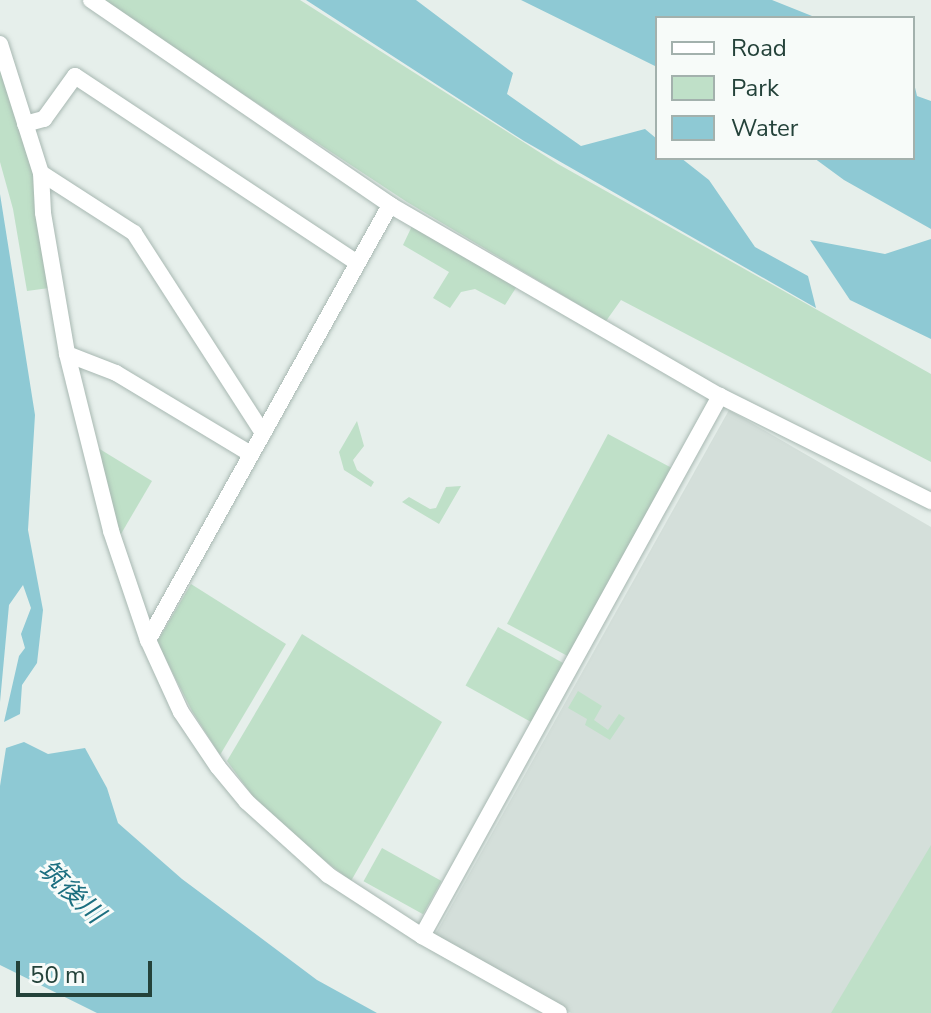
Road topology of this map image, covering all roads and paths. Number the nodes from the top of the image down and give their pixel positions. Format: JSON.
{"nodes":[{"id":1,"x":91,"y":0,"type":"edge"},
{"id":2,"x":0,"y":44,"type":"edge"},
{"id":3,"x":25,"y":124,"type":"junction"},
{"id":4,"x":41,"y":173,"type":"junction"},
{"id":5,"x":390,"y":205,"type":"junction"},
{"id":6,"x":357,"y":263,"type":"junction"},
{"id":7,"x":67,"y":354,"type":"junction"},
{"id":8,"x":720,"y":396,"type":"junction"},
{"id":9,"x":263,"y":433,"type":"junction"},
{"id":10,"x":251,"y":454,"type":"junction"},
{"id":11,"x":931,"y":501,"type":"edge"},
{"id":12,"x":148,"y":640,"type":"junction"},
{"id":13,"x":422,"y":936,"type":"junction"},
{"id":14,"x":559,"y":1013,"type":"edge"}],
"edges":[{"from":1,"to":5,"type":"street"},
{"from":2,"to":3,"type":"street"},
{"from":3,"to":4,"type":"street"},
{"from":3,"to":6,"type":"street"},
{"from":4,"to":7,"type":"street"},
{"from":4,"to":9,"type":"street"},
{"from":5,"to":6,"type":"street"},
{"from":5,"to":8,"type":"street"},
{"from":6,"to":9,"type":"street"},
{"from":7,"to":10,"type":"street"},
{"from":7,"to":12,"type":"street"},
{"from":8,"to":11,"type":"street"},
{"from":8,"to":13,"type":"street"},
{"from":9,"to":10,"type":"street"},
{"from":10,"to":12,"type":"street"},
{"from":12,"to":13,"type":"street"},
{"from":13,"to":14,"type":"street"}]}
